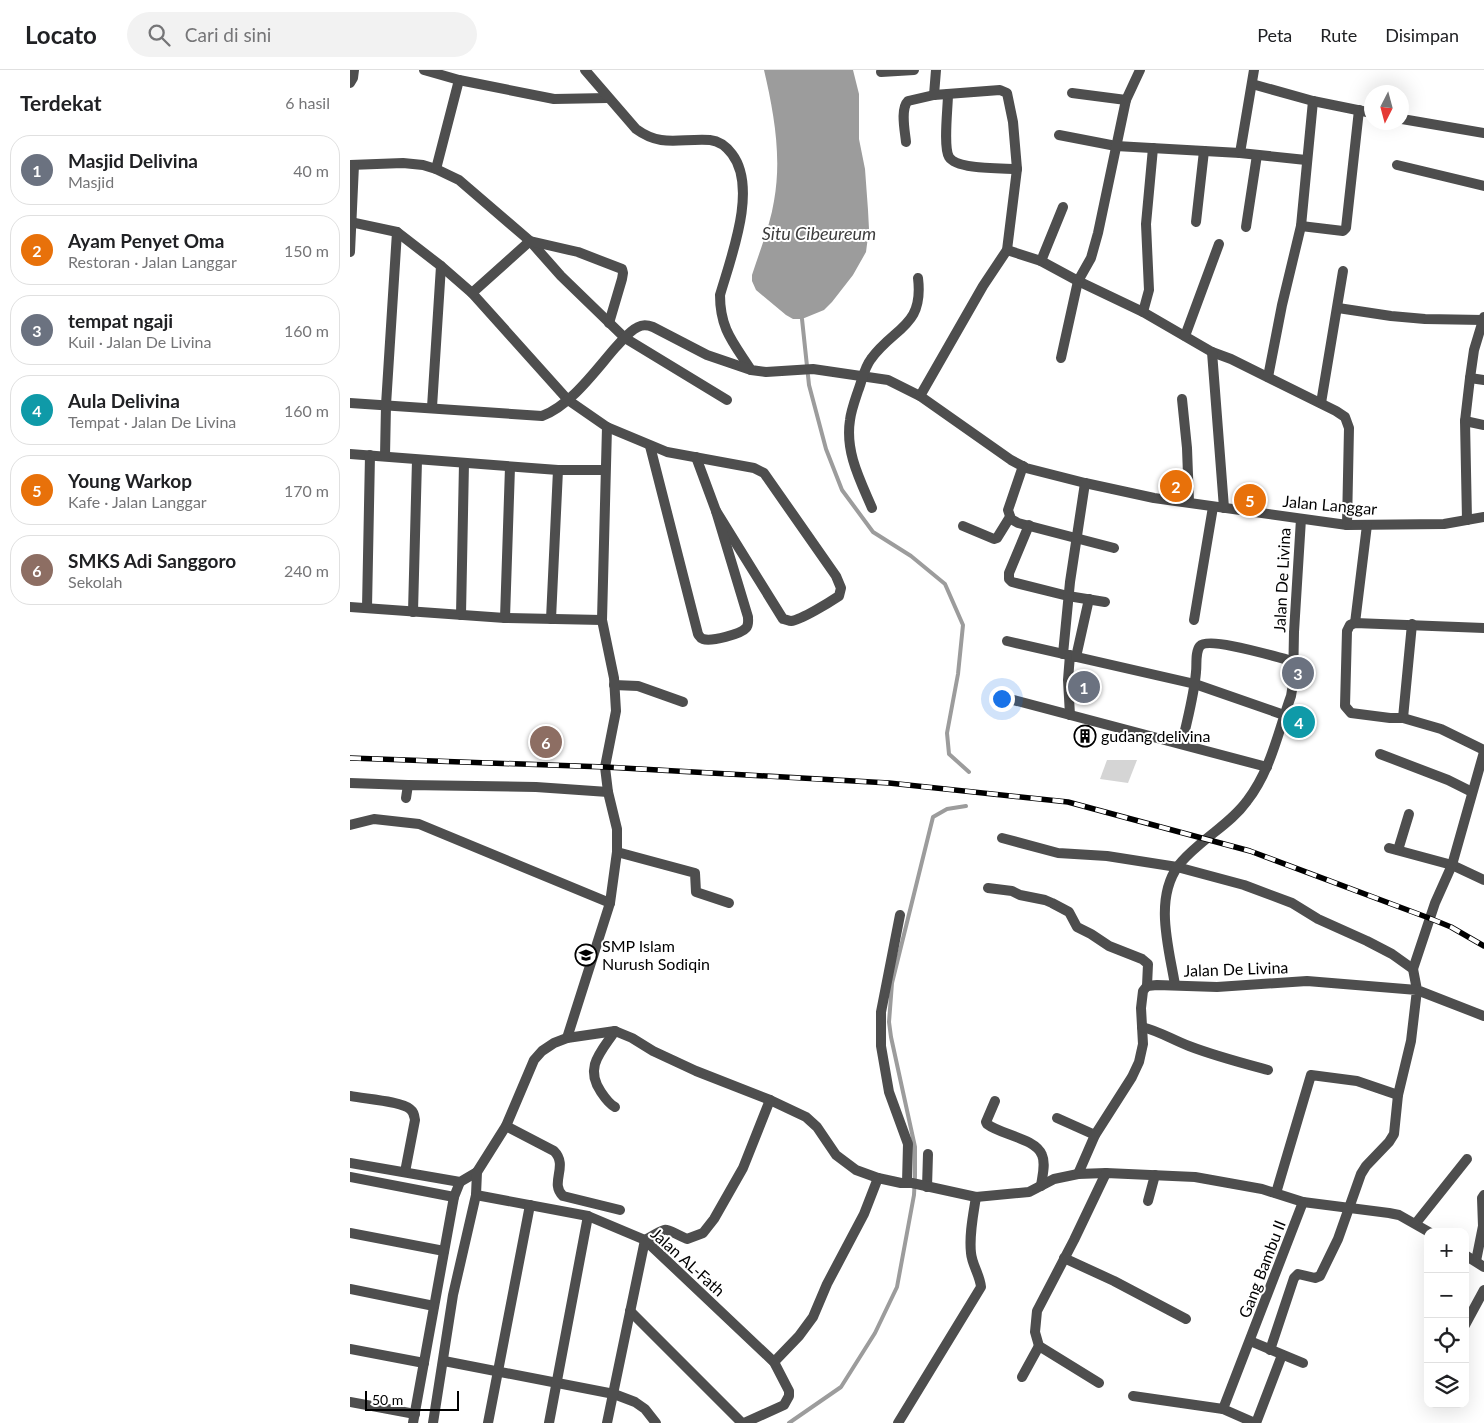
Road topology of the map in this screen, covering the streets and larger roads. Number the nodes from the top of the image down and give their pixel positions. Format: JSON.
{"nodes":[{"id":1,"x":354,"y":70,"type":"edge"},
{"id":2,"x":424,"y":70,"type":"edge"},
{"id":3,"x":585,"y":70,"type":"edge"},
{"id":4,"x":914,"y":70,"type":"edge"},
{"id":5,"x":936,"y":70,"type":"edge"},
{"id":6,"x":1140,"y":70,"type":"edge"},
{"id":7,"x":1254,"y":70,"type":"edge"},
{"id":8,"x":881,"y":72,"type":"dead end"},
{"id":9,"x":459,"y":80,"type":"junction"},
{"id":10,"x":350,"y":83,"type":"edge"},
{"id":11,"x":1252,"y":84,"type":"junction"},
{"id":12,"x":1072,"y":93,"type":"dead end"},
{"id":13,"x":948,"y":94,"type":"junction"},
{"id":14,"x":934,"y":95,"type":"junction"},
{"id":15,"x":608,"y":98,"type":"junction"},
{"id":16,"x":1126,"y":100,"type":"junction"},
{"id":17,"x":1313,"y":101,"type":"junction"},
{"id":18,"x":1359,"y":110,"type":"junction"},
{"id":19,"x":1364,"y":111,"type":"edge"},
{"id":20,"x":1409,"y":120,"type":"edge"},
{"id":21,"x":1484,"y":133,"type":"edge"},
{"id":22,"x":1059,"y":135,"type":"dead end"},
{"id":23,"x":906,"y":142,"type":"dead end"},
{"id":24,"x":1116,"y":146,"type":"junction"},
{"id":25,"x":1153,"y":148,"type":"junction"},
{"id":26,"x":1204,"y":151,"type":"junction"},
{"id":27,"x":1240,"y":153,"type":"junction"},
{"id":28,"x":1257,"y":155,"type":"junction"},
{"id":29,"x":1306,"y":160,"type":"junction"},
{"id":30,"x":352,"y":165,"type":"edge"},
{"id":31,"x":1397,"y":165,"type":"dead end"},
{"id":32,"x":436,"y":169,"type":"junction"},
{"id":33,"x":1018,"y":169,"type":"junction"},
{"id":34,"x":1484,"y":186,"type":"edge"},
{"id":35,"x":1063,"y":206,"type":"dead end"},
{"id":36,"x":1196,"y":222,"type":"dead end"},
{"id":37,"x":351,"y":223,"type":"edge"},
{"id":38,"x":1301,"y":226,"type":"junction"},
{"id":39,"x":1246,"y":227,"type":"dead end"},
{"id":40,"x":397,"y":232,"type":"junction"},
{"id":41,"x":530,"y":241,"type":"junction"},
{"id":42,"x":1220,"y":244,"type":"dead end"},
{"id":43,"x":1007,"y":250,"type":"junction"},
{"id":44,"x":350,"y":252,"type":"edge"},
{"id":45,"x":1041,"y":261,"type":"junction"},
{"id":46,"x":441,"y":266,"type":"junction"},
{"id":47,"x":1343,"y":271,"type":"dead end"},
{"id":48,"x":918,"y":278,"type":"dead end"},
{"id":49,"x":1078,"y":281,"type":"junction"},
{"id":50,"x":472,"y":294,"type":"junction"},
{"id":51,"x":1338,"y":308,"type":"junction"},
{"id":52,"x":1143,"y":312,"type":"junction"},
{"id":53,"x":1484,"y":319,"type":"edge"},
{"id":54,"x":609,"y":323,"type":"junction"},
{"id":55,"x":1185,"y":336,"type":"junction"},
{"id":56,"x":625,"y":338,"type":"junction"},
{"id":57,"x":1479,"y":350,"type":"edge"},
{"id":58,"x":1212,"y":352,"type":"junction"},
{"id":59,"x":1061,"y":358,"type":"dead end"},
{"id":60,"x":751,"y":370,"type":"junction"},
{"id":61,"x":863,"y":376,"type":"junction"},
{"id":62,"x":1268,"y":377,"type":"junction"},
{"id":63,"x":1470,"y":378,"type":"junction"},
{"id":64,"x":1484,"y":380,"type":"edge"},
{"id":65,"x":920,"y":396,"type":"junction"},
{"id":66,"x":1182,"y":399,"type":"dead end"},
{"id":67,"x":568,"y":400,"type":"junction"},
{"id":68,"x":727,"y":400,"type":"dead end"},
{"id":69,"x":350,"y":403,"type":"edge"},
{"id":70,"x":1321,"y":403,"type":"junction"},
{"id":71,"x":386,"y":405,"type":"junction"},
{"id":72,"x":432,"y":407,"type":"junction"},
{"id":73,"x":1465,"y":422,"type":"junction"},
{"id":74,"x":1484,"y":425,"type":"edge"},
{"id":75,"x":607,"y":427,"type":"junction"},
{"id":76,"x":650,"y":446,"type":"junction"},
{"id":77,"x":350,"y":454,"type":"edge"},
{"id":78,"x":370,"y":455,"type":"junction"},
{"id":79,"x":385,"y":456,"type":"junction"},
{"id":80,"x":696,"y":457,"type":"junction"},
{"id":81,"x":417,"y":460,"type":"junction"},
{"id":82,"x":464,"y":463,"type":"junction"},
{"id":83,"x":1023,"y":466,"type":"junction"},
{"id":84,"x":510,"y":467,"type":"junction"},
{"id":85,"x":558,"y":470,"type":"junction"},
{"id":86,"x":606,"y":470,"type":"junction"},
{"id":87,"x":1085,"y":483,"type":"junction"},
{"id":88,"x":1189,"y":502,"type":"junction"},
{"id":89,"x":1213,"y":507,"type":"junction"},
{"id":90,"x":872,"y":508,"type":"dead end"},
{"id":91,"x":1224,"y":508,"type":"junction"},
{"id":92,"x":716,"y":511,"type":"junction"},
{"id":93,"x":1010,"y":517,"type":"junction"},
{"id":94,"x":1484,"y":517,"type":"edge"},
{"id":95,"x":1300,"y":519,"type":"junction"},
{"id":96,"x":1466,"y":520,"type":"junction"},
{"id":97,"x":1029,"y":525,"type":"junction"},
{"id":98,"x":1347,"y":525,"type":"junction"},
{"id":99,"x":963,"y":526,"type":"dead end"},
{"id":100,"x":1367,"y":526,"type":"junction"},
{"id":101,"x":1076,"y":538,"type":"junction"},
{"id":102,"x":1114,"y":548,"type":"dead end"},
{"id":103,"x":1068,"y":596,"type":"junction"},
{"id":104,"x":1089,"y":599,"type":"junction"},
{"id":105,"x":1105,"y":602,"type":"dead end"},
{"id":106,"x":350,"y":607,"type":"edge"},
{"id":107,"x":368,"y":608,"type":"junction"},
{"id":108,"x":413,"y":612,"type":"junction"},
{"id":109,"x":461,"y":615,"type":"junction"},
{"id":110,"x":505,"y":618,"type":"junction"},
{"id":111,"x":551,"y":619,"type":"junction"},
{"id":112,"x":602,"y":620,"type":"junction"},
{"id":113,"x":1194,"y":620,"type":"dead end"},
{"id":114,"x":1355,"y":623,"type":"junction"},
{"id":115,"x":1412,"y":624,"type":"junction"},
{"id":116,"x":1484,"y":628,"type":"edge"},
{"id":117,"x":1007,"y":641,"type":"dead end"},
{"id":118,"x":1069,"y":655,"type":"junction"},
{"id":119,"x":1293,"y":661,"type":"junction"},
{"id":120,"x":614,"y":684,"type":"junction"},
{"id":121,"x":1195,"y":684,"type":"junction"},
{"id":122,"x":1002,"y":697,"type":"dead end"},
{"id":123,"x":683,"y":702,"type":"dead end"},
{"id":124,"x":1070,"y":715,"type":"junction"},
{"id":125,"x":1284,"y":715,"type":"junction"},
{"id":126,"x":1403,"y":718,"type":"junction"},
{"id":127,"x":1182,"y":744,"type":"junction"},
{"id":128,"x":1484,"y":751,"type":"edge"},
{"id":129,"x":1380,"y":754,"type":"dead end"},
{"id":130,"x":1267,"y":767,"type":"junction"},
{"id":131,"x":350,"y":783,"type":"edge"},
{"id":132,"x":408,"y":785,"type":"junction"},
{"id":133,"x":608,"y":792,"type":"junction"},
{"id":134,"x":1472,"y":792,"type":"junction"},
{"id":135,"x":406,"y":798,"type":"dead end"},
{"id":136,"x":1409,"y":814,"type":"dead end"},
{"id":137,"x":350,"y":825,"type":"edge"},
{"id":138,"x":1002,"y":838,"type":"dead end"},
{"id":139,"x":617,"y":852,"type":"junction"},
{"id":140,"x":1452,"y":865,"type":"junction"},
{"id":141,"x":1177,"y":867,"type":"junction"},
{"id":142,"x":1484,"y":880,"type":"edge"},
{"id":143,"x":988,"y":888,"type":"dead end"},
{"id":144,"x":610,"y":903,"type":"junction"},
{"id":145,"x":729,"y":903,"type":"dead end"},
{"id":146,"x":900,"y":915,"type":"dead end"},
{"id":147,"x":1413,"y":969,"type":"junction"},
{"id":148,"x":1147,"y":986,"type":"junction"},
{"id":149,"x":1175,"y":986,"type":"junction"},
{"id":150,"x":1417,"y":990,"type":"junction"},
{"id":151,"x":1484,"y":1016,"type":"edge"},
{"id":152,"x":1142,"y":1027,"type":"junction"},
{"id":153,"x":615,"y":1031,"type":"junction"},
{"id":154,"x":567,"y":1038,"type":"junction"},
{"id":155,"x":1268,"y":1070,"type":"dead end"},
{"id":156,"x":1398,"y":1095,"type":"junction"},
{"id":157,"x":350,"y":1096,"type":"edge"},
{"id":158,"x":770,"y":1100,"type":"junction"},
{"id":159,"x":995,"y":1101,"type":"dead end"},
{"id":160,"x":614,"y":1107,"type":"dead end"},
{"id":161,"x":1057,"y":1118,"type":"dead end"},
{"id":162,"x":506,"y":1126,"type":"junction"},
{"id":163,"x":1095,"y":1135,"type":"junction"},
{"id":164,"x":928,"y":1154,"type":"dead end"},
{"id":165,"x":1466,"y":1159,"type":"dead end"},
{"id":166,"x":350,"y":1163,"type":"edge"},
{"id":167,"x":405,"y":1172,"type":"junction"},
{"id":168,"x":477,"y":1172,"type":"junction"},
{"id":169,"x":1106,"y":1172,"type":"junction"},
{"id":170,"x":1078,"y":1174,"type":"junction"},
{"id":171,"x":1155,"y":1174,"type":"junction"},
{"id":172,"x":350,"y":1177,"type":"edge"},
{"id":173,"x":878,"y":1178,"type":"junction"},
{"id":174,"x":460,"y":1182,"type":"junction"},
{"id":175,"x":916,"y":1184,"type":"junction"},
{"id":176,"x":1041,"y":1186,"type":"junction"},
{"id":177,"x":1276,"y":1193,"type":"junction"},
{"id":178,"x":476,"y":1195,"type":"junction"},
{"id":179,"x":1484,"y":1195,"type":"edge"},
{"id":180,"x":454,"y":1197,"type":"junction"},
{"id":181,"x":976,"y":1197,"type":"junction"},
{"id":182,"x":1148,"y":1201,"type":"dead end"},
{"id":183,"x":1303,"y":1202,"type":"junction"},
{"id":184,"x":530,"y":1205,"type":"junction"},
{"id":185,"x":1350,"y":1207,"type":"junction"},
{"id":186,"x":620,"y":1210,"type":"dead end"},
{"id":187,"x":588,"y":1216,"type":"junction"},
{"id":188,"x":1416,"y":1223,"type":"junction"},
{"id":189,"x":1424,"y":1229,"type":"edge"},
{"id":190,"x":350,"y":1233,"type":"edge"},
{"id":191,"x":645,"y":1240,"type":"junction"},
{"id":192,"x":444,"y":1251,"type":"junction"},
{"id":193,"x":1469,"y":1257,"type":"edge"},
{"id":194,"x":1064,"y":1258,"type":"junction"},
{"id":195,"x":1480,"y":1264,"type":"edge"},
{"id":196,"x":350,"y":1289,"type":"edge"},
{"id":197,"x":1484,"y":1290,"type":"edge"},
{"id":198,"x":437,"y":1293,"type":"junction"},
{"id":199,"x":454,"y":1294,"type":"junction"},
{"id":200,"x":434,"y":1306,"type":"junction"},
{"id":201,"x":630,"y":1311,"type":"junction"},
{"id":202,"x":1469,"y":1318,"type":"edge"},
{"id":203,"x":1186,"y":1319,"type":"dead end"},
{"id":204,"x":1248,"y":1344,"type":"junction"},
{"id":205,"x":1039,"y":1346,"type":"junction"},
{"id":206,"x":350,"y":1350,"type":"edge"},
{"id":207,"x":1270,"y":1350,"type":"junction"},
{"id":208,"x":1282,"y":1355,"type":"junction"},
{"id":209,"x":444,"y":1361,"type":"junction"},
{"id":210,"x":774,"y":1362,"type":"junction"},
{"id":211,"x":424,"y":1363,"type":"junction"},
{"id":212,"x":1303,"y":1363,"type":"dead end"},
{"id":213,"x":497,"y":1372,"type":"junction"},
{"id":214,"x":1022,"y":1377,"type":"dead end"},
{"id":215,"x":1099,"y":1383,"type":"dead end"},
{"id":216,"x":555,"y":1384,"type":"junction"},
{"id":217,"x":614,"y":1394,"type":"junction"},
{"id":218,"x":1133,"y":1396,"type":"dead end"},
{"id":219,"x":350,"y":1402,"type":"edge"},
{"id":220,"x":1223,"y":1409,"type":"junction"},
{"id":221,"x":414,"y":1418,"type":"edge"},
{"id":222,"x":650,"y":1421,"type":"edge"},
{"id":223,"x":433,"y":1423,"type":"edge"},
{"id":224,"x":488,"y":1423,"type":"edge"},
{"id":225,"x":549,"y":1423,"type":"edge"},
{"id":226,"x":608,"y":1423,"type":"edge"},
{"id":227,"x":743,"y":1423,"type":"edge"},
{"id":228,"x":898,"y":1423,"type":"edge"},
{"id":229,"x":1256,"y":1423,"type":"edge"}],
"edges":[{"from":1,"to":10,"type":"street"},
{"from":2,"to":9,"type":"street"},
{"from":3,"to":15,"type":"street"},
{"from":4,"to":8,"type":"street"},
{"from":5,"to":14,"type":"street"},
{"from":6,"to":16,"type":"street"},
{"from":7,"to":11,"type":"street"},
{"from":9,"to":15,"type":"street"},
{"from":9,"to":32,"type":"street"},
{"from":11,"to":17,"type":"street"},
{"from":11,"to":27,"type":"street"},
{"from":12,"to":16,"type":"street"},
{"from":13,"to":14,"type":"street"},
{"from":13,"to":33,"type":"street"},
{"from":13,"to":33,"type":"street"},
{"from":14,"to":23,"type":"street"},
{"from":15,"to":60,"type":"street"},
{"from":16,"to":24,"type":"street"},
{"from":17,"to":18,"type":"street"},
{"from":17,"to":29,"type":"street"},
{"from":18,"to":19,"type":"street"},
{"from":18,"to":38,"type":"street"},
{"from":20,"to":21,"type":"street"},
{"from":22,"to":24,"type":"street"},
{"from":24,"to":25,"type":"street"},
{"from":24,"to":49,"type":"street"},
{"from":25,"to":26,"type":"street"},
{"from":25,"to":52,"type":"street"},
{"from":26,"to":27,"type":"street"},
{"from":26,"to":36,"type":"street"},
{"from":27,"to":28,"type":"street"},
{"from":28,"to":29,"type":"street"},
{"from":28,"to":39,"type":"street"},
{"from":29,"to":38,"type":"street"},
{"from":30,"to":32,"type":"street"},
{"from":30,"to":37,"type":"street"},
{"from":31,"to":34,"type":"street"},
{"from":32,"to":41,"type":"street"},
{"from":33,"to":43,"type":"street"},
{"from":35,"to":45,"type":"street"},
{"from":37,"to":40,"type":"street"},
{"from":37,"to":44,"type":"street"},
{"from":38,"to":62,"type":"street"},
{"from":40,"to":46,"type":"street"},
{"from":40,"to":71,"type":"street"},
{"from":41,"to":50,"type":"street"},
{"from":41,"to":54,"type":"street"},
{"from":41,"to":54,"type":"street"},
{"from":42,"to":55,"type":"street"},
{"from":43,"to":45,"type":"street"},
{"from":43,"to":65,"type":"street"},
{"from":45,"to":49,"type":"street"},
{"from":46,"to":50,"type":"street"},
{"from":46,"to":72,"type":"street"},
{"from":47,"to":51,"type":"street"},
{"from":48,"to":61,"type":"street"},
{"from":49,"to":52,"type":"street"},
{"from":49,"to":59,"type":"street"},
{"from":50,"to":67,"type":"street"},
{"from":51,"to":53,"type":"street"},
{"from":51,"to":70,"type":"street"},
{"from":52,"to":55,"type":"street"},
{"from":53,"to":57,"type":"street"},
{"from":54,"to":56,"type":"street"},
{"from":55,"to":58,"type":"street"},
{"from":56,"to":60,"type":"street","name":"Jalan Langgar"},
{"from":56,"to":67,"type":"street","name":"Jalan Langgar"},
{"from":56,"to":68,"type":"street"},
{"from":57,"to":63,"type":"street"},
{"from":58,"to":62,"type":"street"},
{"from":58,"to":91,"type":"street"},
{"from":60,"to":61,"type":"street","name":"Jalan Langgar"},
{"from":61,"to":65,"type":"street","name":"Jalan Langgar"},
{"from":61,"to":90,"type":"street"},
{"from":62,"to":70,"type":"street"},
{"from":63,"to":64,"type":"street"},
{"from":63,"to":73,"type":"street"},
{"from":65,"to":83,"type":"street","name":"Jalan Langgar"},
{"from":66,"to":88,"type":"street"},
{"from":67,"to":72,"type":"street","name":"Jalan Langgar"},
{"from":67,"to":75,"type":"street"},
{"from":69,"to":71,"type":"street","name":"Jalan Langgar"},
{"from":70,"to":98,"type":"street"},
{"from":71,"to":72,"type":"street","name":"Jalan Langgar"},
{"from":71,"to":79,"type":"street"},
{"from":73,"to":74,"type":"street"},
{"from":73,"to":96,"type":"street"},
{"from":75,"to":76,"type":"street"},
{"from":75,"to":86,"type":"street"},
{"from":76,"to":80,"type":"street"},
{"from":76,"to":92,"type":"street"},
{"from":77,"to":78,"type":"street"},
{"from":78,"to":79,"type":"street"},
{"from":78,"to":107,"type":"street"},
{"from":79,"to":81,"type":"street"},
{"from":80,"to":92,"type":"street"},
{"from":80,"to":92,"type":"street"},
{"from":81,"to":82,"type":"street"},
{"from":81,"to":108,"type":"street"},
{"from":82,"to":84,"type":"street"},
{"from":82,"to":109,"type":"street"},
{"from":83,"to":87,"type":"street","name":"Jalan Langgar"},
{"from":83,"to":93,"type":"street"},
{"from":84,"to":85,"type":"street"},
{"from":84,"to":110,"type":"street"},
{"from":85,"to":86,"type":"street"},
{"from":85,"to":111,"type":"street"},
{"from":86,"to":112,"type":"street"},
{"from":87,"to":88,"type":"street","name":"Jalan Langgar"},
{"from":87,"to":101,"type":"street"},
{"from":88,"to":89,"type":"street","name":"Jalan Langgar"},
{"from":89,"to":91,"type":"street","name":"Jalan Langgar"},
{"from":89,"to":113,"type":"street"},
{"from":91,"to":95,"type":"street","name":"Jalan Langgar"},
{"from":93,"to":97,"type":"street"},
{"from":93,"to":99,"type":"street"},
{"from":94,"to":96,"type":"street","name":"Jalan Langgar"},
{"from":95,"to":98,"type":"street","name":"Jalan Langgar"},
{"from":95,"to":119,"type":"street","name":"Jalan De Livina"},
{"from":96,"to":100,"type":"street","name":"Jalan Langgar"},
{"from":97,"to":101,"type":"street"},
{"from":97,"to":103,"type":"street"},
{"from":98,"to":100,"type":"street","name":"Jalan Langgar"},
{"from":100,"to":114,"type":"street"},
{"from":101,"to":102,"type":"street"},
{"from":101,"to":103,"type":"street"},
{"from":103,"to":104,"type":"street"},
{"from":103,"to":118,"type":"street"},
{"from":104,"to":105,"type":"street"},
{"from":104,"to":118,"type":"street"},
{"from":106,"to":107,"type":"street"},
{"from":107,"to":108,"type":"street"},
{"from":108,"to":109,"type":"street"},
{"from":109,"to":110,"type":"street"},
{"from":110,"to":111,"type":"street"},
{"from":111,"to":112,"type":"street"},
{"from":112,"to":120,"type":"street"},
{"from":114,"to":115,"type":"street"},
{"from":114,"to":126,"type":"street"},
{"from":115,"to":116,"type":"street"},
{"from":115,"to":126,"type":"street"},
{"from":117,"to":118,"type":"street"},
{"from":118,"to":121,"type":"street"},
{"from":118,"to":124,"type":"street"},
{"from":119,"to":121,"type":"street"},
{"from":119,"to":125,"type":"street","name":"Jalan De Livina"},
{"from":120,"to":123,"type":"street"},
{"from":120,"to":133,"type":"street"},
{"from":121,"to":125,"type":"street"},
{"from":121,"to":127,"type":"street"},
{"from":122,"to":124,"type":"street"},
{"from":124,"to":127,"type":"street"},
{"from":125,"to":130,"type":"street","name":"Jalan De Livina"},
{"from":126,"to":128,"type":"street"},
{"from":127,"to":130,"type":"street"},
{"from":128,"to":134,"type":"street"},
{"from":129,"to":134,"type":"street"},
{"from":130,"to":141,"type":"street","name":"Jalan De Livina"},
{"from":131,"to":132,"type":"street"},
{"from":132,"to":133,"type":"street"},
{"from":132,"to":135,"type":"street"},
{"from":133,"to":139,"type":"street"},
{"from":134,"to":140,"type":"street"},
{"from":136,"to":140,"type":"street"},
{"from":137,"to":144,"type":"street"},
{"from":138,"to":141,"type":"street"},
{"from":139,"to":144,"type":"street"},
{"from":139,"to":145,"type":"street"},
{"from":140,"to":142,"type":"street"},
{"from":140,"to":147,"type":"street"},
{"from":141,"to":147,"type":"street"},
{"from":141,"to":149,"type":"street","name":"Jalan De Livina"},
{"from":143,"to":148,"type":"street"},
{"from":144,"to":154,"type":"street"},
{"from":146,"to":175,"type":"street"},
{"from":147,"to":150,"type":"street"},
{"from":148,"to":149,"type":"street"},
{"from":148,"to":152,"type":"street"},
{"from":149,"to":150,"type":"street","name":"Jalan De Livina"},
{"from":150,"to":151,"type":"street","name":"Jalan De Livina"},
{"from":150,"to":156,"type":"street"},
{"from":152,"to":155,"type":"street"},
{"from":152,"to":163,"type":"street"},
{"from":153,"to":154,"type":"street"},
{"from":153,"to":158,"type":"street"},
{"from":153,"to":160,"type":"street"},
{"from":154,"to":162,"type":"street"},
{"from":156,"to":177,"type":"street"},
{"from":156,"to":185,"type":"street"},
{"from":157,"to":167,"type":"street"},
{"from":158,"to":173,"type":"street"},
{"from":158,"to":191,"type":"street"},
{"from":159,"to":176,"type":"street"},
{"from":161,"to":163,"type":"street"},
{"from":162,"to":168,"type":"street"},
{"from":162,"to":186,"type":"street"},
{"from":163,"to":170,"type":"street"},
{"from":164,"to":175,"type":"street"},
{"from":165,"to":188,"type":"street"},
{"from":166,"to":167,"type":"street"},
{"from":167,"to":174,"type":"street"},
{"from":168,"to":174,"type":"street"},
{"from":168,"to":178,"type":"street"},
{"from":169,"to":170,"type":"street"},
{"from":169,"to":171,"type":"street"},
{"from":169,"to":194,"type":"street"},
{"from":170,"to":176,"type":"street"},
{"from":171,"to":177,"type":"street"},
{"from":171,"to":182,"type":"street"},
{"from":172,"to":180,"type":"street"},
{"from":173,"to":175,"type":"street"},
{"from":173,"to":210,"type":"street"},
{"from":174,"to":180,"type":"street"},
{"from":175,"to":181,"type":"street"},
{"from":176,"to":181,"type":"street"},
{"from":177,"to":183,"type":"street"},
{"from":178,"to":184,"type":"street","name":"Jalan AL-Fath"},
{"from":178,"to":199,"type":"street"},
{"from":179,"to":195,"type":"street"},
{"from":180,"to":192,"type":"street"},
{"from":181,"to":228,"type":"street"},
{"from":183,"to":185,"type":"street"},
{"from":183,"to":204,"type":"street","name":"Gang Bambu II"},
{"from":184,"to":187,"type":"street","name":"Jalan AL-Fath"},
{"from":184,"to":213,"type":"street"},
{"from":185,"to":188,"type":"street"},
{"from":185,"to":207,"type":"street"},
{"from":187,"to":191,"type":"street","name":"Jalan AL-Fath"},
{"from":187,"to":216,"type":"street"},
{"from":188,"to":189,"type":"street"},
{"from":190,"to":192,"type":"street"},
{"from":191,"to":201,"type":"street"},
{"from":191,"to":210,"type":"street","name":"Jalan AL-Fath"},
{"from":192,"to":198,"type":"street"},
{"from":193,"to":195,"type":"street"},
{"from":194,"to":203,"type":"street"},
{"from":194,"to":205,"type":"street"},
{"from":196,"to":200,"type":"street"},
{"from":197,"to":202,"type":"street"},
{"from":198,"to":199,"type":"street"},
{"from":198,"to":200,"type":"street"},
{"from":199,"to":209,"type":"street"},
{"from":200,"to":211,"type":"street"},
{"from":201,"to":217,"type":"street"},
{"from":201,"to":227,"type":"street"},
{"from":204,"to":207,"type":"street"},
{"from":204,"to":220,"type":"street","name":"Gang Bambu II"},
{"from":205,"to":214,"type":"street"},
{"from":205,"to":215,"type":"street"},
{"from":206,"to":211,"type":"street"},
{"from":207,"to":208,"type":"street"},
{"from":208,"to":212,"type":"street"},
{"from":208,"to":229,"type":"street"},
{"from":209,"to":213,"type":"street"},
{"from":209,"to":223,"type":"street"},
{"from":210,"to":227,"type":"street","name":"Jalan AL-Fath"},
{"from":211,"to":221,"type":"street"},
{"from":213,"to":216,"type":"street"},
{"from":213,"to":224,"type":"street"},
{"from":216,"to":217,"type":"street"},
{"from":216,"to":225,"type":"street"},
{"from":217,"to":222,"type":"street"},
{"from":217,"to":226,"type":"street"},
{"from":218,"to":220,"type":"street"},
{"from":219,"to":221,"type":"street"},
{"from":220,"to":229,"type":"street"}]}
